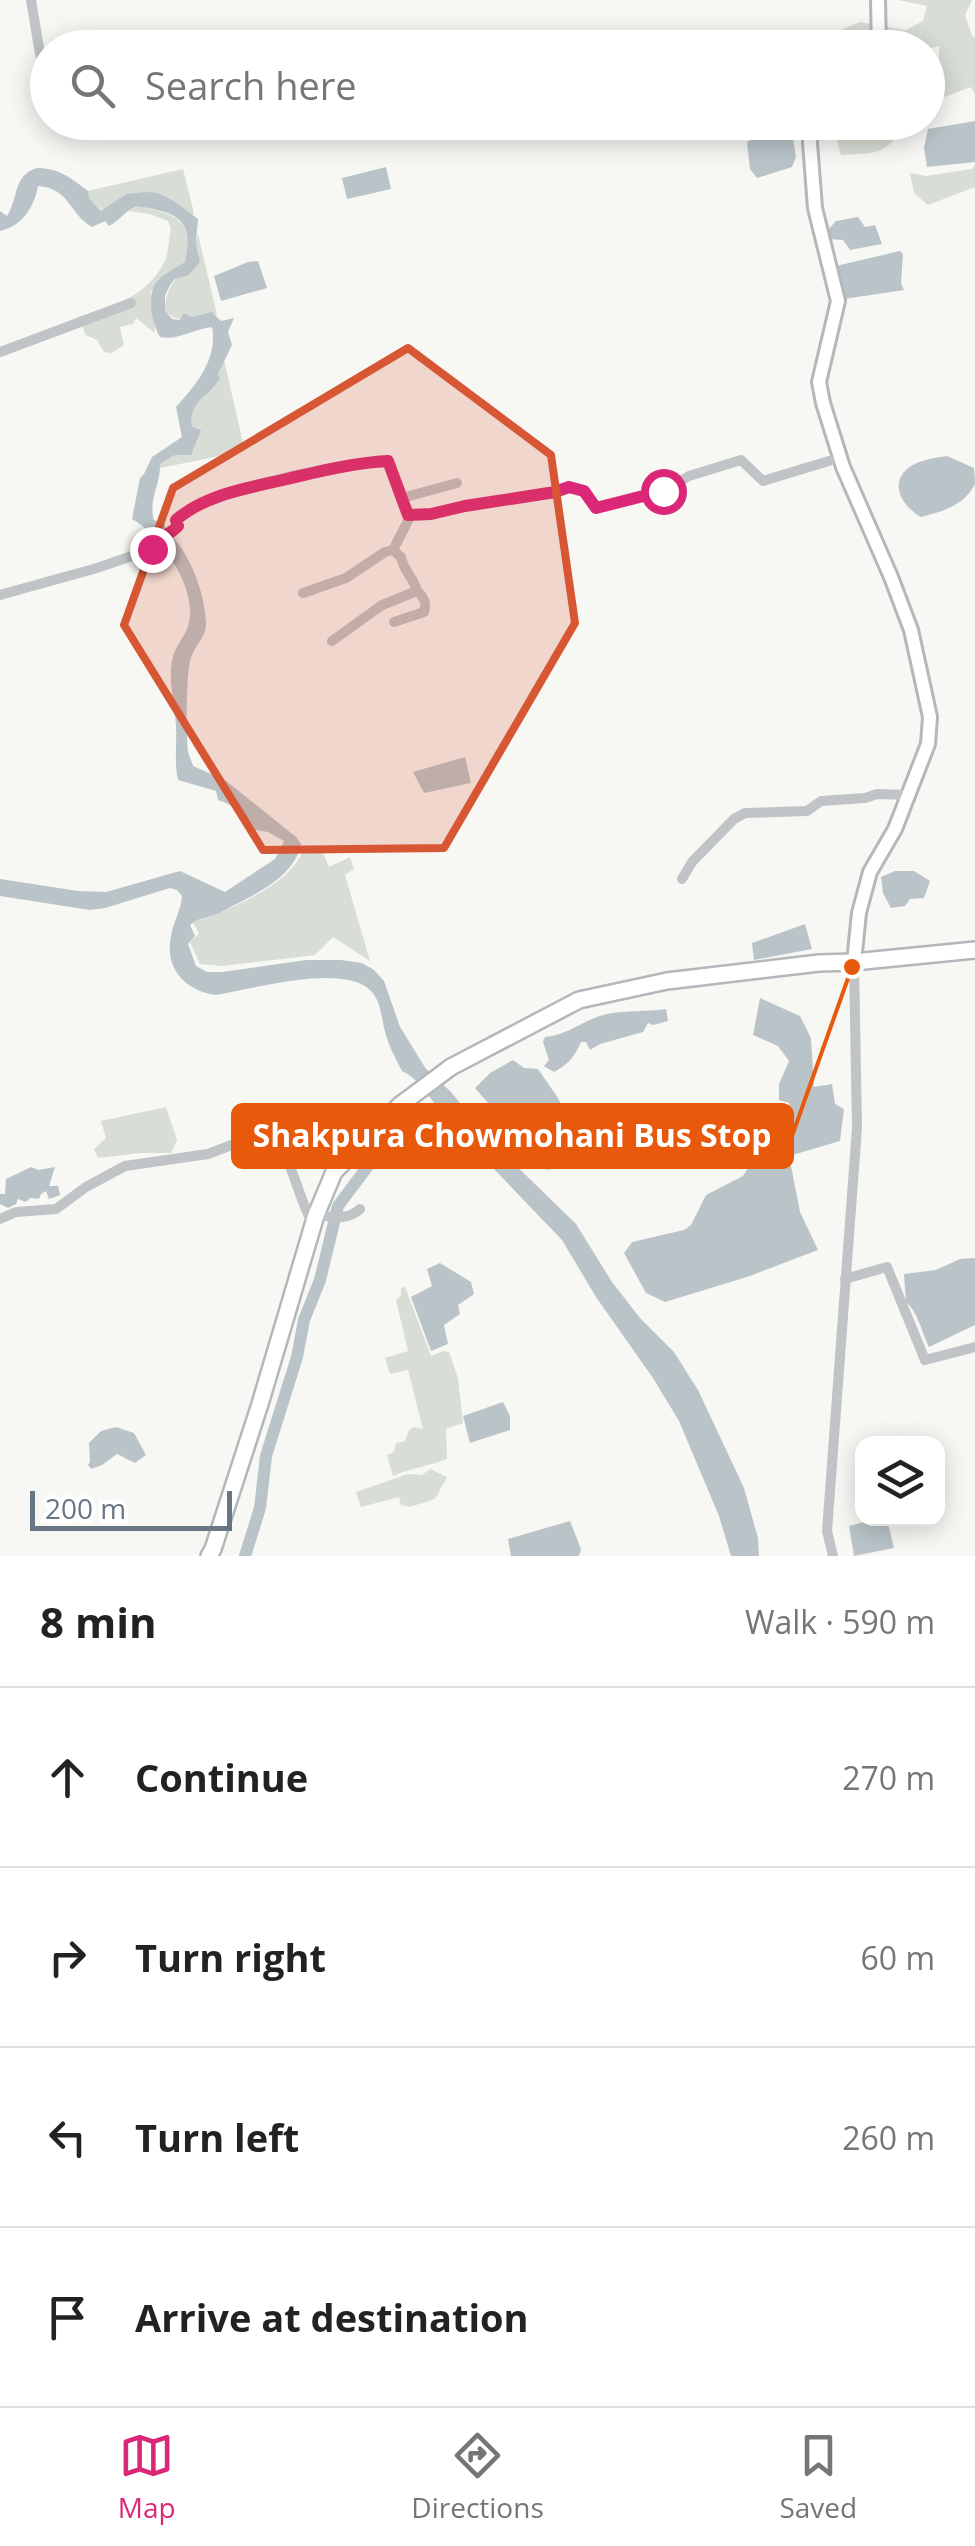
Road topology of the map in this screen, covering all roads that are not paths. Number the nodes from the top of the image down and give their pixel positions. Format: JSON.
{"nodes":[{"id":1,"x":31,"y":0,"type":"edge"},
{"id":2,"x":878,"y":0,"type":"edge"},
{"id":3,"x":36,"y":30,"type":"edge"},
{"id":4,"x":879,"y":30,"type":"edge"},
{"id":5,"x":810,"y":140,"type":"edge"},
{"id":6,"x":132,"y":304,"type":"dead end"},
{"id":7,"x":0,"y":352,"type":"edge"},
{"id":8,"x":829,"y":461,"type":"dead end"},
{"id":9,"x":457,"y":483,"type":"dead end"},
{"id":10,"x":402,"y":498,"type":"junction"},
{"id":11,"x":411,"y":515,"type":"junction"},
{"id":12,"x":393,"y":550,"type":"junction"},
{"id":13,"x":417,"y":591,"type":"junction"},
{"id":14,"x":303,"y":592,"type":"dead end"},
{"id":15,"x":0,"y":595,"type":"edge"},
{"id":16,"x":394,"y":622,"type":"dead end"},
{"id":17,"x":332,"y":641,"type":"dead end"},
{"id":18,"x":907,"y":795,"type":"junction"},
{"id":19,"x":682,"y":880,"type":"dead end"},
{"id":20,"x":975,"y":950,"type":"edge"},
{"id":21,"x":854,"y":962,"type":"junction"},
{"id":22,"x":360,"y":1209,"type":"dead end"},
{"id":23,"x":319,"y":1218,"type":"junction"},
{"id":24,"x":0,"y":1220,"type":"edge"},
{"id":25,"x":845,"y":1279,"type":"junction"},
{"id":26,"x":975,"y":1347,"type":"edge"},
{"id":27,"x":209,"y":1556,"type":"edge"},
{"id":28,"x":833,"y":1556,"type":"edge"}],
"edges":[{"from":1,"to":3,"type":"street"},
{"from":2,"to":4,"type":"main road"},
{"from":5,"to":18,"type":"main road"},
{"from":6,"to":7,"type":"street"},
{"from":8,"to":11,"type":"street"},
{"from":9,"to":10,"type":"street"},
{"from":10,"to":11,"type":"street"},
{"from":10,"to":15,"type":"street"},
{"from":11,"to":12,"type":"street"},
{"from":12,"to":13,"type":"street"},
{"from":12,"to":14,"type":"street"},
{"from":13,"to":16,"type":"street"},
{"from":13,"to":17,"type":"street"},
{"from":18,"to":19,"type":"street"},
{"from":18,"to":21,"type":"main road"},
{"from":20,"to":21,"type":"highway"},
{"from":21,"to":23,"type":"highway"},
{"from":21,"to":25,"type":"street"},
{"from":22,"to":23,"type":"street"},
{"from":23,"to":24,"type":"street"},
{"from":23,"to":27,"type":"highway"},
{"from":25,"to":26,"type":"street"},
{"from":25,"to":28,"type":"street"}]}
